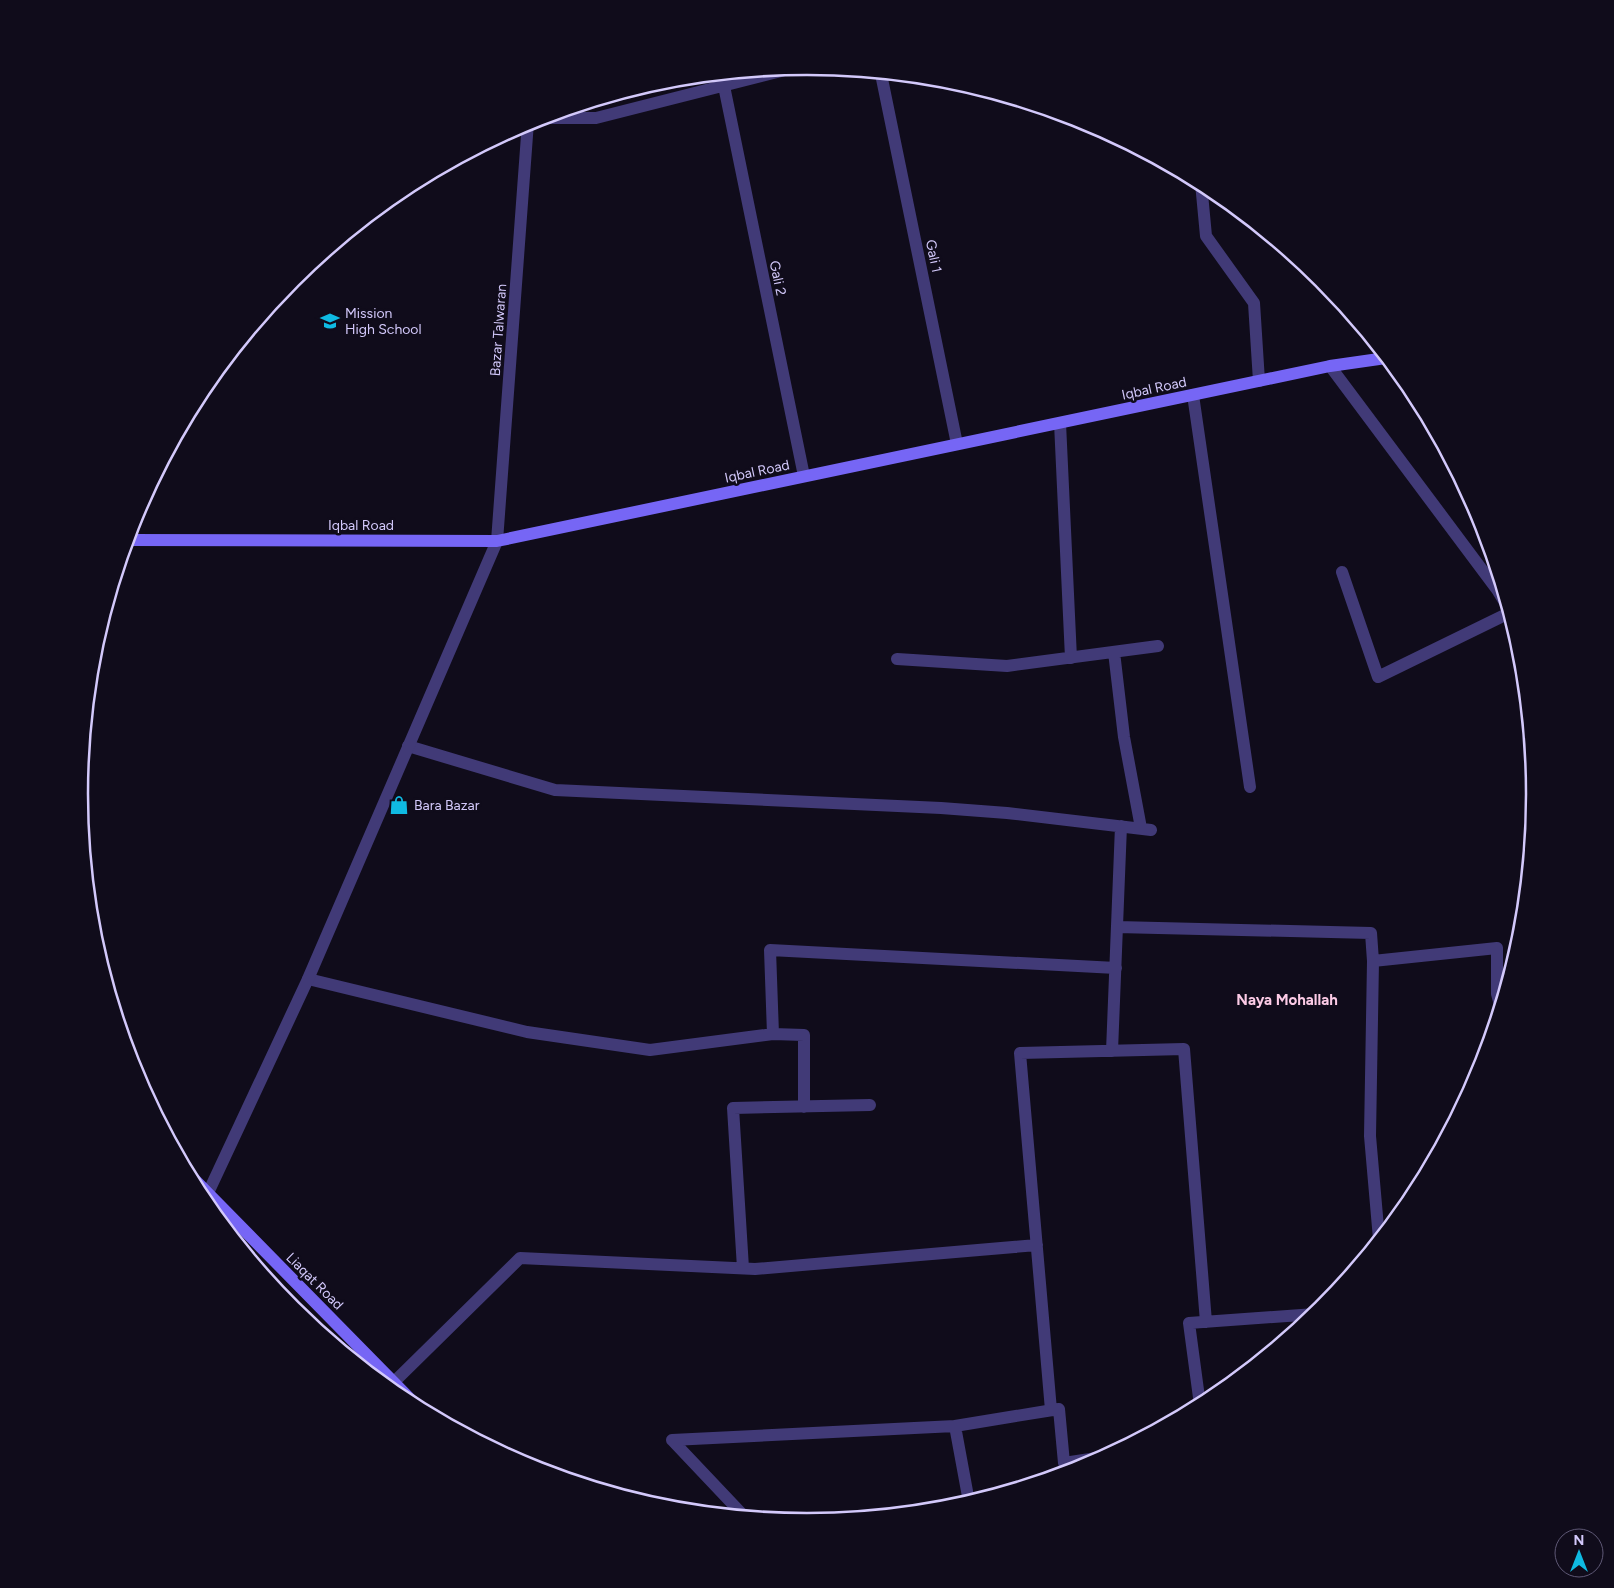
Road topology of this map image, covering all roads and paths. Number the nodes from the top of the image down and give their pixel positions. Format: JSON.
{"nodes":[{"id":1,"x":758,"y":77,"type":"edge"},
{"id":2,"x":882,"y":79,"type":"edge"},
{"id":3,"x":724,"y":86,"type":"junction"},
{"id":4,"x":563,"y":118,"type":"edge"},
{"id":5,"x":527,"y":132,"type":"edge"},
{"id":6,"x":1202,"y":193,"type":"edge"},
{"id":7,"x":1379,"y":359,"type":"edge"},
{"id":8,"x":1330,"y":366,"type":"junction"},
{"id":9,"x":1259,"y":381,"type":"junction"},
{"id":10,"x":1193,"y":395,"type":"junction"},
{"id":11,"x":1060,"y":423,"type":"junction"},
{"id":12,"x":957,"y":444,"type":"junction"},
{"id":13,"x":804,"y":476,"type":"junction"},
{"id":14,"x":135,"y":540,"type":"edge"},
{"id":15,"x":497,"y":541,"type":"junction"},
{"id":16,"x":1342,"y":572,"type":"dead end"},
{"id":17,"x":1497,"y":592,"type":"edge"},
{"id":18,"x":1503,"y":615,"type":"edge"},
{"id":19,"x":1158,"y":646,"type":"dead end"},
{"id":20,"x":1114,"y":652,"type":"junction"},
{"id":21,"x":1071,"y":658,"type":"junction"},
{"id":22,"x":897,"y":659,"type":"dead end"},
{"id":23,"x":408,"y":746,"type":"junction"},
{"id":24,"x":1250,"y":787,"type":"dead end"},
{"id":25,"x":1121,"y":826,"type":"junction"},
{"id":26,"x":1117,"y":926,"type":"junction"},
{"id":27,"x":1373,"y":961,"type":"junction"},
{"id":28,"x":1116,"y":968,"type":"junction"},
{"id":29,"x":308,"y":978,"type":"junction"},
{"id":30,"x":1499,"y":988,"type":"edge"},
{"id":31,"x":772,"y":1034,"type":"junction"},
{"id":32,"x":1112,"y":1051,"type":"junction"},
{"id":33,"x":870,"y":1106,"type":"dead end"},
{"id":34,"x":804,"y":1107,"type":"junction"},
{"id":35,"x":208,"y":1193,"type":"edge"},
{"id":36,"x":212,"y":1197,"type":"edge"},
{"id":37,"x":1378,"y":1230,"type":"edge"},
{"id":38,"x":1037,"y":1245,"type":"junction"},
{"id":39,"x":743,"y":1268,"type":"junction"},
{"id":40,"x":1302,"y":1315,"type":"edge"},
{"id":41,"x":1206,"y":1322,"type":"junction"},
{"id":42,"x":394,"y":1382,"type":"joint"},
{"id":43,"x":1199,"y":1396,"type":"edge"},
{"id":44,"x":1051,"y":1410,"type":"junction"},
{"id":45,"x":956,"y":1426,"type":"junction"},
{"id":46,"x":1072,"y":1462,"type":"edge"},
{"id":47,"x":968,"y":1494,"type":"edge"},
{"id":48,"x":736,"y":1509,"type":"edge"}],
"edges":[{"from":1,"to":3,"type":"street"},
{"from":2,"to":12,"type":"street","name":"Gali 1"},
{"from":3,"to":4,"type":"street"},
{"from":3,"to":13,"type":"street","name":"Gali 2"},
{"from":5,"to":15,"type":"street","name":"Bazar Talwaran"},
{"from":6,"to":9,"type":"street"},
{"from":7,"to":8,"type":"street","name":"Iqbal Road"},
{"from":8,"to":9,"type":"street","name":"Iqbal Road"},
{"from":8,"to":17,"type":"street"},
{"from":9,"to":10,"type":"street","name":"Iqbal Road"},
{"from":10,"to":11,"type":"street","name":"Iqbal Road"},
{"from":10,"to":24,"type":"street"},
{"from":11,"to":12,"type":"street","name":"Iqbal Road"},
{"from":11,"to":21,"type":"street"},
{"from":12,"to":13,"type":"street","name":"Iqbal Road"},
{"from":13,"to":15,"type":"street","name":"Iqbal Road"},
{"from":14,"to":15,"type":"street","name":"Iqbal Road"},
{"from":15,"to":23,"type":"street"},
{"from":16,"to":18,"type":"street"},
{"from":19,"to":20,"type":"street"},
{"from":20,"to":21,"type":"street"},
{"from":20,"to":25,"type":"street"},
{"from":21,"to":22,"type":"street"},
{"from":23,"to":25,"type":"street"},
{"from":23,"to":29,"type":"street"},
{"from":25,"to":26,"type":"street"},
{"from":26,"to":27,"type":"street"},
{"from":26,"to":28,"type":"street"},
{"from":27,"to":30,"type":"street"},
{"from":27,"to":37,"type":"street"},
{"from":28,"to":31,"type":"street"},
{"from":28,"to":32,"type":"street"},
{"from":29,"to":31,"type":"street"},
{"from":29,"to":35,"type":"street"},
{"from":31,"to":34,"type":"street"},
{"from":32,"to":38,"type":"street"},
{"from":32,"to":41,"type":"street"},
{"from":33,"to":34,"type":"street"},
{"from":34,"to":39,"type":"street"},
{"from":36,"to":42,"type":"street","name":"Liaqat Road"},
{"from":38,"to":39,"type":"street"},
{"from":38,"to":44,"type":"street"},
{"from":39,"to":42,"type":"street"},
{"from":40,"to":41,"type":"street"},
{"from":41,"to":43,"type":"street"},
{"from":44,"to":45,"type":"street"},
{"from":44,"to":46,"type":"street"},
{"from":45,"to":47,"type":"street"},
{"from":45,"to":48,"type":"street"}]}
